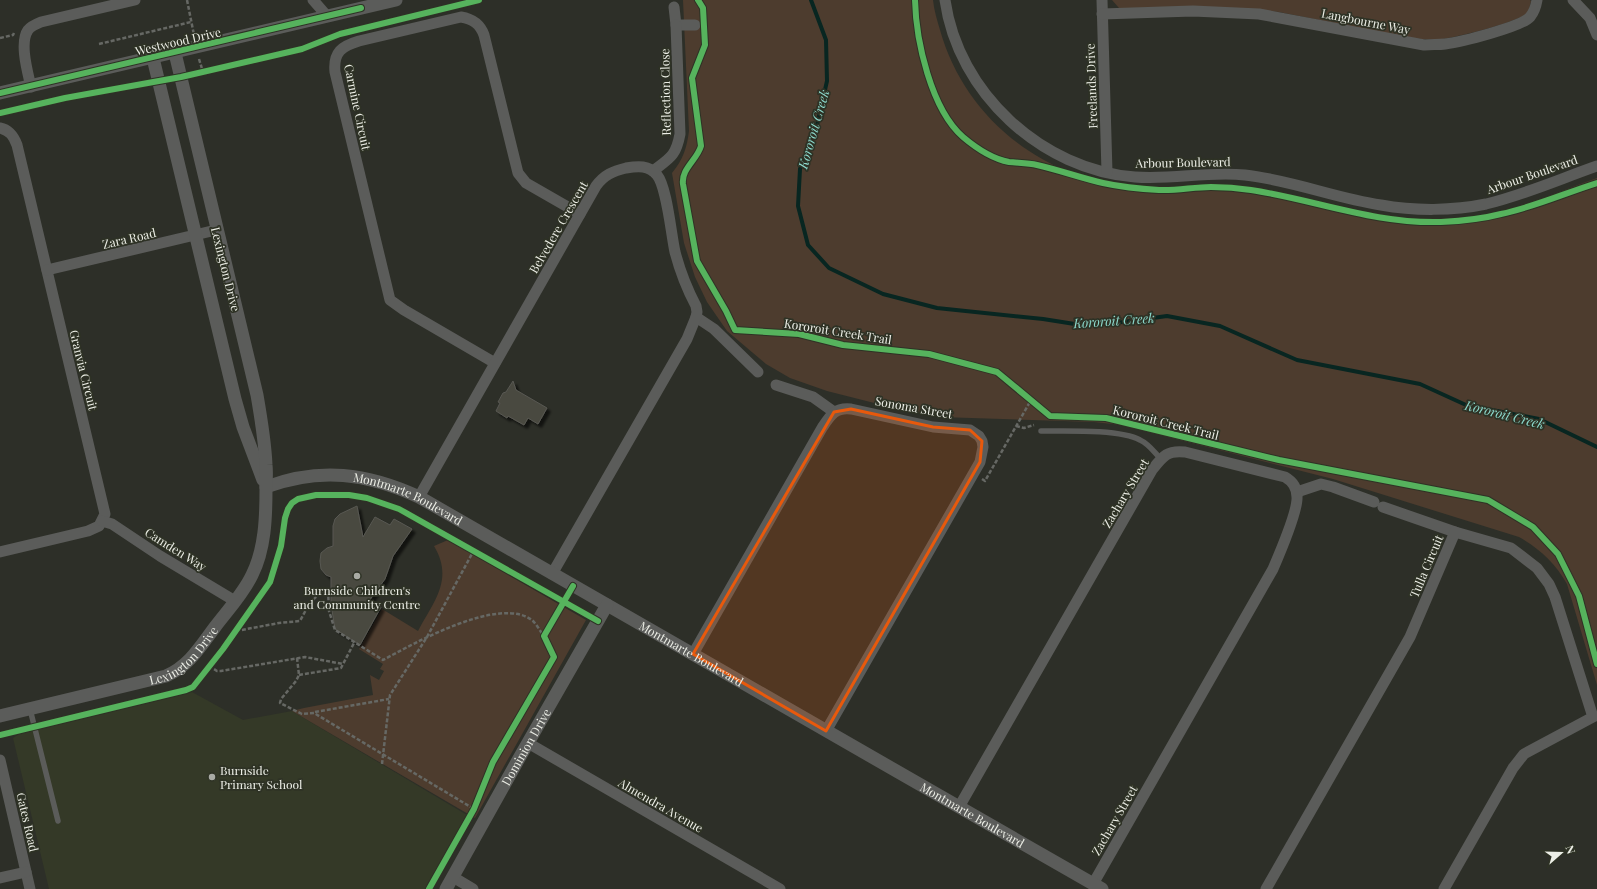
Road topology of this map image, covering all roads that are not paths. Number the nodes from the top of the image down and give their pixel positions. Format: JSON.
{"nodes":[{"id":1,"x":135,"y":0,"type":"edge"},
{"id":2,"x":313,"y":0,"type":"edge"},
{"id":3,"x":396,"y":0,"type":"edge"},
{"id":4,"x":946,"y":0,"type":"edge"},
{"id":5,"x":1102,"y":0,"type":"edge"},
{"id":6,"x":1537,"y":0,"type":"edge"},
{"id":7,"x":1573,"y":0,"type":"edge"},
{"id":8,"x":674,"y":7,"type":"dead end"},
{"id":9,"x":1102,"y":14,"type":"junction"},
{"id":10,"x":328,"y":16,"type":"junction"},
{"id":11,"x":695,"y":25,"type":"dead end"},
{"id":12,"x":676,"y":26,"type":"junction"},
{"id":13,"x":1597,"y":35,"type":"edge"},
{"id":14,"x":175,"y":53,"type":"junction"},
{"id":15,"x":153,"y":58,"type":"junction"},
{"id":16,"x":31,"y":87,"type":"junction"},
{"id":17,"x":0,"y":93,"type":"edge"},
{"id":18,"x":0,"y":128,"type":"edge"},
{"id":19,"x":1597,"y":166,"type":"edge"},
{"id":20,"x":653,"y":171,"type":"junction"},
{"id":21,"x":1107,"y":172,"type":"junction"},
{"id":22,"x":580,"y":214,"type":"junction"},
{"id":23,"x":216,"y":230,"type":"junction"},
{"id":24,"x":196,"y":235,"type":"junction"},
{"id":25,"x":47,"y":270,"type":"junction"},
{"id":26,"x":696,"y":317,"type":"junction"},
{"id":27,"x":495,"y":363,"type":"junction"},
{"id":28,"x":758,"y":372,"type":"dead end"},
{"id":29,"x":776,"y":386,"type":"dead end"},
{"id":30,"x":834,"y":412,"type":"junction"},
{"id":31,"x":1041,"y":431,"type":"road end"},
{"id":32,"x":1160,"y":459,"type":"junction"},
{"id":33,"x":266,"y":487,"type":"junction"},
{"id":34,"x":1297,"y":492,"type":"junction"},
{"id":35,"x":419,"y":497,"type":"junction"},
{"id":36,"x":102,"y":521,"type":"junction"},
{"id":37,"x":1455,"y":532,"type":"junction"},
{"id":38,"x":0,"y":552,"type":"edge"},
{"id":39,"x":552,"y":574,"type":"junction"},
{"id":40,"x":235,"y":601,"type":"junction"},
{"id":41,"x":607,"y":605,"type":"junction"},
{"id":42,"x":693,"y":654,"type":"junction"},
{"id":43,"x":30,"y":709,"type":"junction"},
{"id":44,"x":0,"y":716,"type":"edge"},
{"id":45,"x":1595,"y":720,"type":"edge"},
{"id":46,"x":826,"y":731,"type":"junction"},
{"id":47,"x":528,"y":743,"type":"junction"},
{"id":48,"x":0,"y":760,"type":"edge"},
{"id":49,"x":959,"y":807,"type":"junction"},
{"id":50,"x":58,"y":821,"type":"dead end"},
{"id":51,"x":26,"y":872,"type":"junction"},
{"id":52,"x":0,"y":878,"type":"edge"},
{"id":53,"x":453,"y":878,"type":"junction"},
{"id":54,"x":1097,"y":886,"type":"edge"},
{"id":55,"x":30,"y":889,"type":"edge"},
{"id":56,"x":446,"y":889,"type":"edge"},
{"id":57,"x":473,"y":889,"type":"edge"},
{"id":58,"x":780,"y":889,"type":"edge"},
{"id":59,"x":1266,"y":889,"type":"edge"},
{"id":60,"x":1444,"y":889,"type":"edge"}],
"edges":[{"from":1,"to":16,"type":"street"},
{"from":2,"to":10,"type":"street"},
{"from":3,"to":10,"type":"street","name":"Westwood Drive"},
{"from":4,"to":21,"type":"street","name":"Arbour Boulevard"},
{"from":5,"to":9,"type":"street","name":"Freelands Drive"},
{"from":6,"to":9,"type":"street","name":"Langbourne Way"},
{"from":7,"to":13,"type":"street"},
{"from":8,"to":12,"type":"street"},
{"from":9,"to":21,"type":"street","name":"Freelands Drive"},
{"from":10,"to":14,"type":"street","name":"Westwood Drive"},
{"from":11,"to":12,"type":"street"},
{"from":12,"to":20,"type":"street","name":"Reflection Close"},
{"from":14,"to":15,"type":"street","name":"Westwood Drive"},
{"from":14,"to":23,"type":"street","name":"Lexington Drive"},
{"from":15,"to":16,"type":"street","name":"Westwood Drive"},
{"from":15,"to":24,"type":"street","name":"Lexington Drive"},
{"from":16,"to":17,"type":"street","name":"Westwood Drive"},
{"from":18,"to":25,"type":"street","name":"Granvia Circuit"},
{"from":19,"to":21,"type":"street","name":"Arbour Boulevard"},
{"from":20,"to":22,"type":"street","name":"Belvedere Crescent"},
{"from":20,"to":26,"type":"street"},
{"from":22,"to":27,"type":"street","name":"Belvedere Crescent"},
{"from":22,"to":27,"type":"street","name":"Carmine Circuit"},
{"from":23,"to":24,"type":"street","name":"Zara Road"},
{"from":23,"to":33,"type":"street","name":"Lexington Drive"},
{"from":24,"to":25,"type":"street","name":"Zara Road"},
{"from":24,"to":33,"type":"street","name":"Lexington Drive"},
{"from":25,"to":36,"type":"street","name":"Granvia Circuit"},
{"from":26,"to":28,"type":"street"},
{"from":26,"to":39,"type":"street"},
{"from":27,"to":35,"type":"street","name":"Belvedere Crescent"},
{"from":29,"to":30,"type":"street"},
{"from":30,"to":42,"type":"street"},
{"from":30,"to":46,"type":"street","name":"Sonoma Street"},
{"from":31,"to":32,"type":"lane"},
{"from":32,"to":34,"type":"street","name":"Zachary Street"},
{"from":32,"to":49,"type":"street","name":"Zachary Street"},
{"from":33,"to":35,"type":"street","name":"Montmarte Boulevard"},
{"from":33,"to":40,"type":"street","name":"Lexington Drive"},
{"from":34,"to":37,"type":"street"},
{"from":34,"to":54,"type":"street","name":"Zachary Street"},
{"from":35,"to":39,"type":"street","name":"Montmarte Boulevard"},
{"from":36,"to":38,"type":"street"},
{"from":36,"to":40,"type":"street","name":"Camden Way"},
{"from":37,"to":45,"type":"street","name":"Tulla Circuit"},
{"from":37,"to":59,"type":"street","name":"Tulla Circuit"},
{"from":39,"to":41,"type":"street","name":"Montmarte Boulevard"},
{"from":40,"to":43,"type":"street","name":"Lexington Drive"},
{"from":41,"to":42,"type":"street","name":"Montmarte Boulevard"},
{"from":41,"to":47,"type":"street","name":"Dominion Drive"},
{"from":42,"to":46,"type":"street","name":"Montmarte Boulevard"},
{"from":43,"to":44,"type":"street","name":"Lexington Drive"},
{"from":43,"to":50,"type":"lane"},
{"from":45,"to":60,"type":"street","name":"Tulla Circuit"},
{"from":46,"to":49,"type":"street","name":"Montmarte Boulevard"},
{"from":47,"to":53,"type":"street","name":"Dominion Drive"},
{"from":47,"to":58,"type":"street","name":"Almendra Avenue"},
{"from":48,"to":51,"type":"street","name":"Gates Road"},
{"from":49,"to":54,"type":"street","name":"Montmarte Boulevard"},
{"from":51,"to":52,"type":"street"},
{"from":51,"to":55,"type":"street","name":"Gates Road"},
{"from":53,"to":56,"type":"street","name":"Dominion Drive"},
{"from":53,"to":57,"type":"street"}]}
